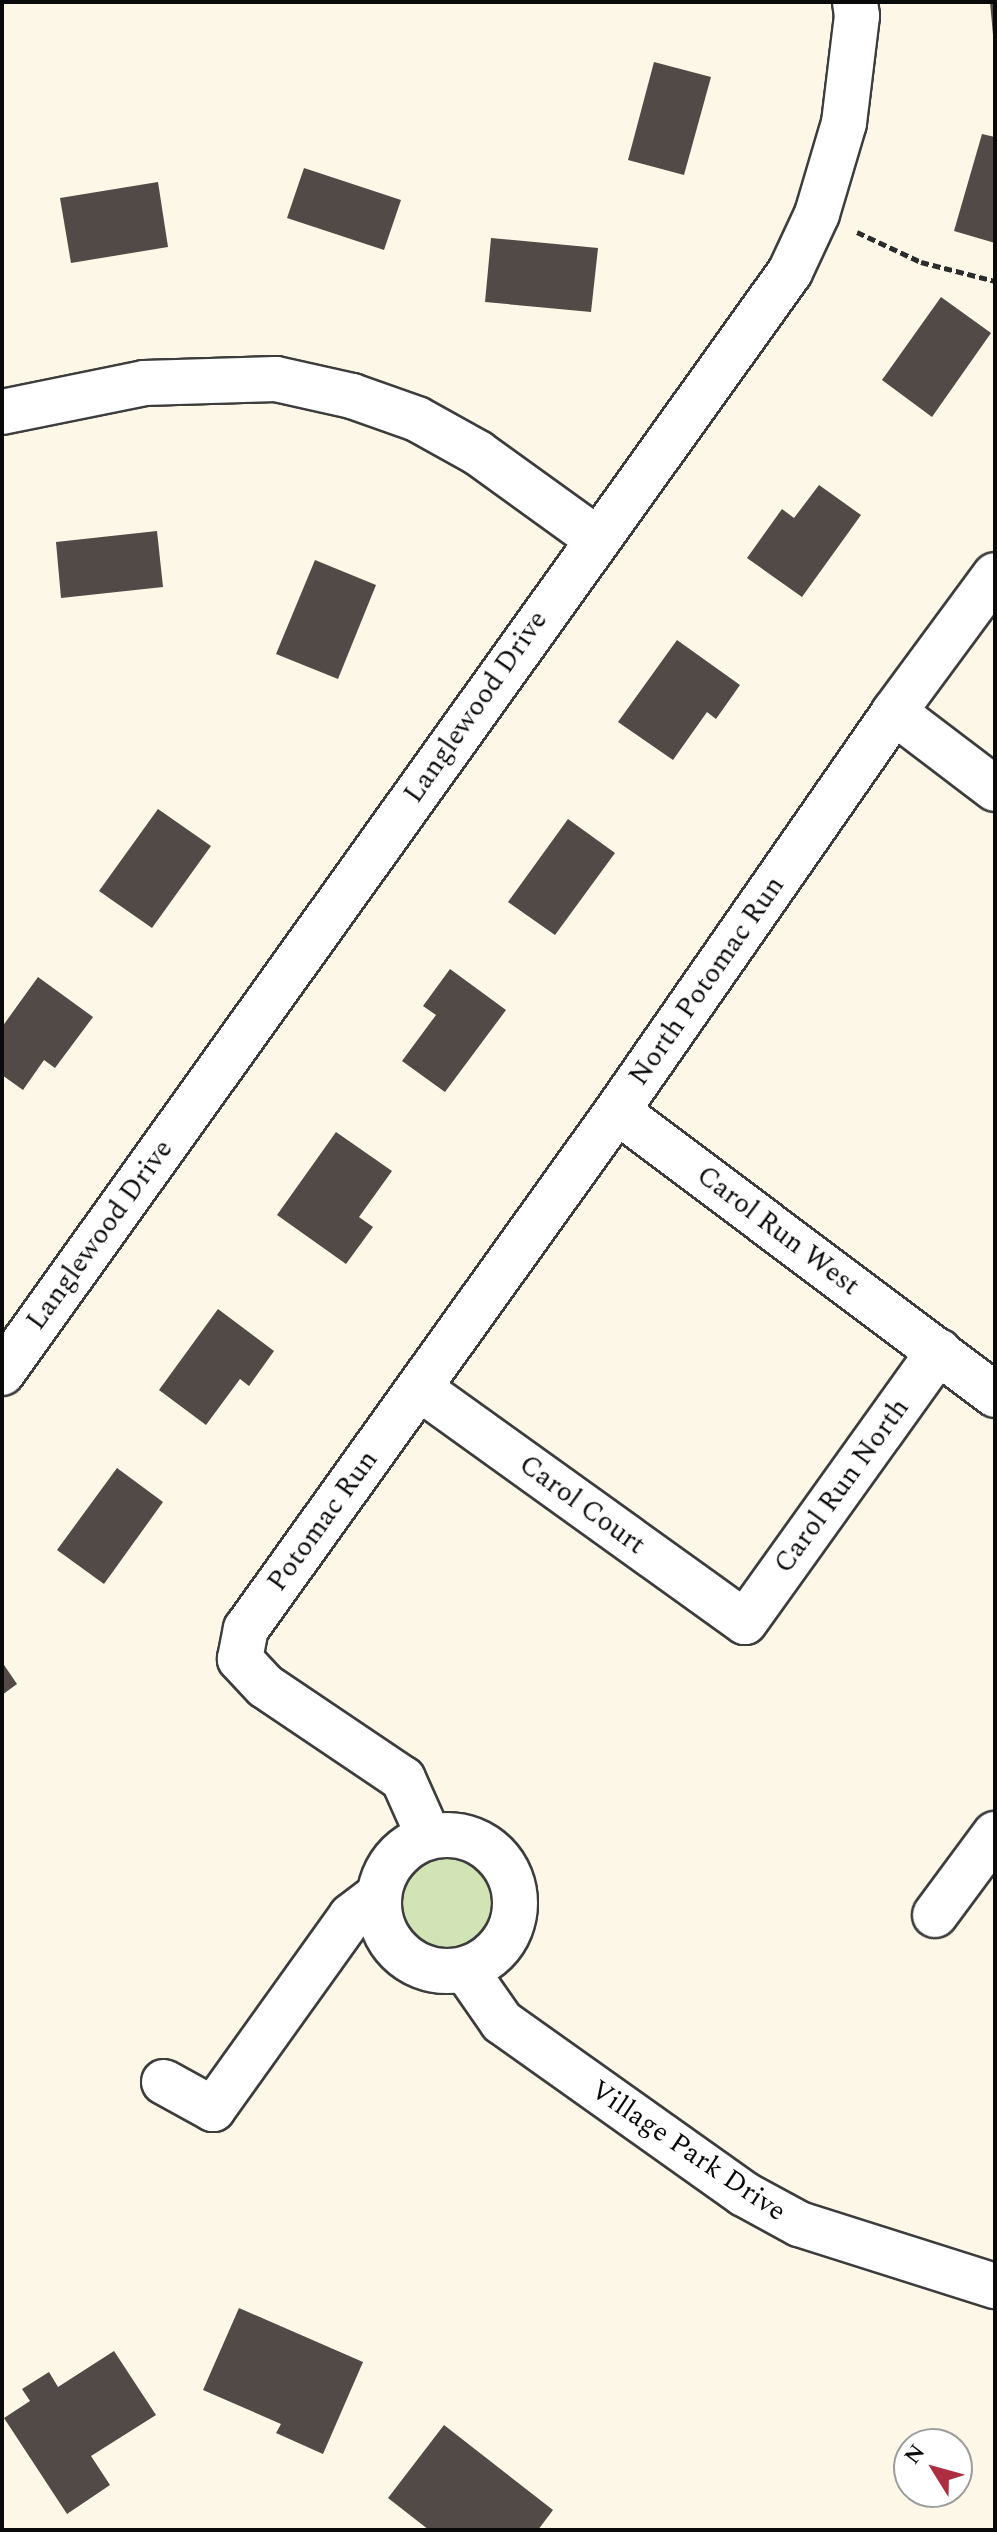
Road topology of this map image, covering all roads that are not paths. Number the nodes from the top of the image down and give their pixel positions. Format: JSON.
{"nodes":[{"id":1,"x":855,"y":2,"type":"edge"},
{"id":2,"x":2,"y":412,"type":"edge"},
{"id":3,"x":596,"y":538,"type":"junction"},
{"id":4,"x":995,"y":575,"type":"edge"},
{"id":5,"x":894,"y":712,"type":"junction"},
{"id":6,"x":995,"y":789,"type":"edge"},
{"id":7,"x":617,"y":1111,"type":"junction"},
{"id":8,"x":939,"y":1351,"type":"junction"},
{"id":9,"x":2,"y":1373,"type":"edge"},
{"id":10,"x":419,"y":1388,"type":"junction"},
{"id":11,"x":995,"y":1395,"type":"edge"},
{"id":12,"x":745,"y":1622,"type":"joint"},
{"id":13,"x":995,"y":1834,"type":"edge"},
{"id":14,"x":429,"y":1837,"type":"junction"},
{"id":15,"x":379,"y":1895,"type":"junction"},
{"id":16,"x":935,"y":1915,"type":"dead end"},
{"id":17,"x":465,"y":1969,"type":"junction"},
{"id":18,"x":164,"y":2082,"type":"dead end"},
{"id":19,"x":995,"y":2286,"type":"edge"}],
"edges":[{"from":1,"to":3,"type":"street","name":"Langlewood Drive"},
{"from":2,"to":3,"type":"street"},
{"from":3,"to":9,"type":"street","name":"Langlewood Drive"},
{"from":4,"to":5,"type":"street","name":"North Potomac Run"},
{"from":5,"to":6,"type":"street"},
{"from":5,"to":7,"type":"street","name":"North Potomac Run"},
{"from":7,"to":8,"type":"street","name":"Carol Run West"},
{"from":7,"to":10,"type":"street","name":"North Potomac Run"},
{"from":8,"to":11,"type":"street","name":"Carol Run West"},
{"from":8,"to":12,"type":"street","name":"Carol Run North"},
{"from":10,"to":12,"type":"street","name":"Carol Court"},
{"from":10,"to":14,"type":"street","name":"Potomac Run"},
{"from":13,"to":16,"type":"street"},
{"from":14,"to":15,"type":"street"},
{"from":14,"to":17,"type":"street"},
{"from":15,"to":17,"type":"street"},
{"from":15,"to":18,"type":"street"},
{"from":17,"to":19,"type":"street","name":"Village Park Drive"}]}
